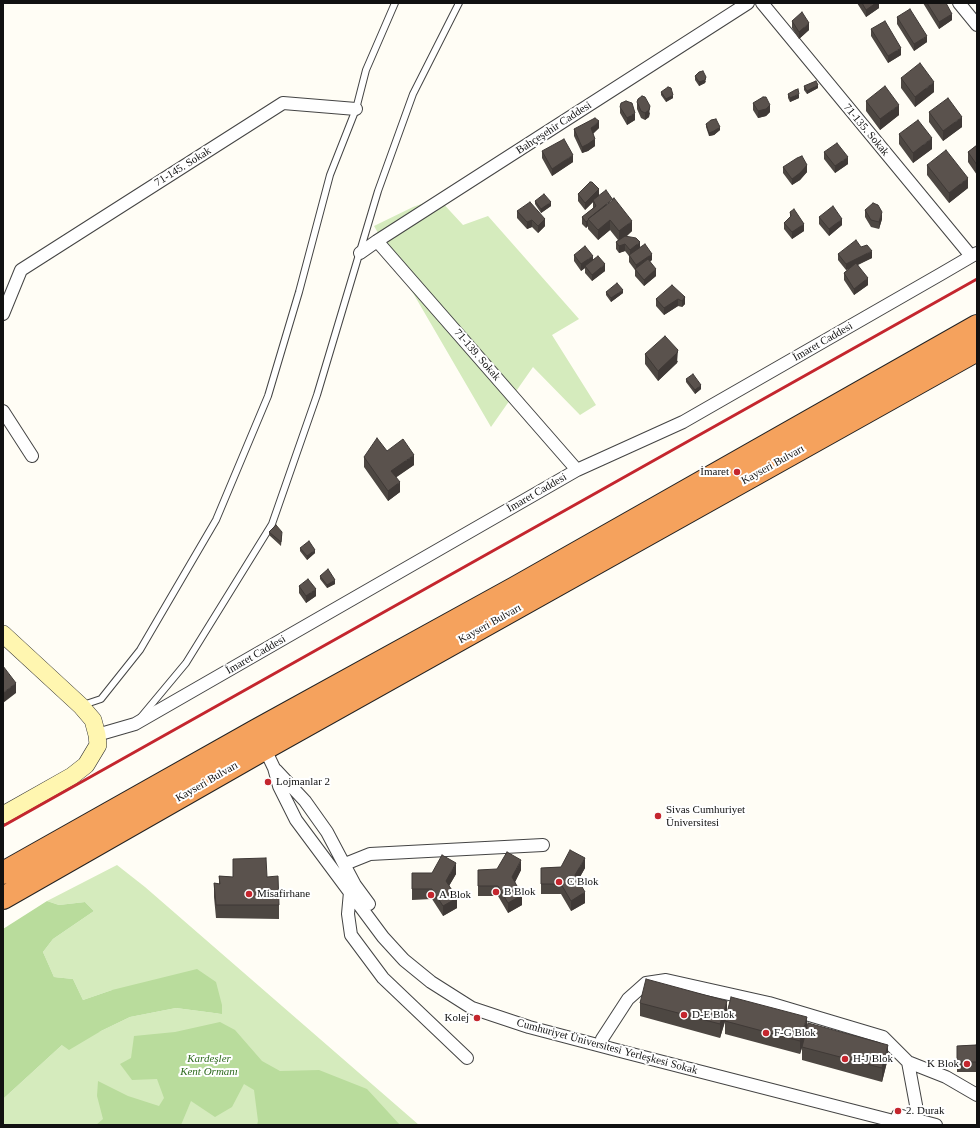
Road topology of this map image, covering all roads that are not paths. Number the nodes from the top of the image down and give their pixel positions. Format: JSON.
{"nodes":[{"id":1,"x":395,"y":3,"type":"edge"},
{"id":2,"x":459,"y":3,"type":"edge"},
{"id":3,"x":748,"y":3,"type":"edge"},
{"id":4,"x":762,"y":3,"type":"edge"},
{"id":5,"x":959,"y":3,"type":"edge"},
{"id":6,"x":977,"y":25,"type":"edge"},
{"id":7,"x":356,"y":108,"type":"junction"},
{"id":8,"x":377,"y":241,"type":"junction"},
{"id":9,"x":360,"y":253,"type":"junction"},
{"id":10,"x":974,"y":254,"type":"edge"},
{"id":11,"x":3,"y":314,"type":"edge"},
{"id":12,"x":977,"y":326,"type":"edge"},
{"id":13,"x":977,"y":350,"type":"edge"},
{"id":14,"x":3,"y":411,"type":"edge"},
{"id":15,"x":32,"y":456,"type":"dead end"},
{"id":16,"x":577,"y":470,"type":"junction"},
{"id":17,"x":3,"y":634,"type":"edge"},
{"id":18,"x":81,"y":706,"type":"junction"},
{"id":19,"x":134,"y":724,"type":"junction"},
{"id":20,"x":97,"y":734,"type":"junction"},
{"id":21,"x":261,"y":739,"type":"junction"},
{"id":22,"x":274,"y":768,"type":"junction"},
{"id":23,"x":3,"y":815,"type":"edge"},
{"id":24,"x":543,"y":845,"type":"dead end"},
{"id":25,"x":345,"y":864,"type":"junction"},
{"id":26,"x":3,"y":873,"type":"edge"},
{"id":27,"x":350,"y":892,"type":"junction"},
{"id":28,"x":3,"y":898,"type":"edge"},
{"id":29,"x":602,"y":1038,"type":"junction"},
{"id":30,"x":467,"y":1058,"type":"dead end"},
{"id":31,"x":908,"y":1062,"type":"junction"},
{"id":32,"x":977,"y":1096,"type":"edge"},
{"id":33,"x":913,"y":1122,"type":"edge"},
{"id":34,"x":936,"y":1125,"type":"edge"}],
"edges":[{"from":1,"to":7,"type":"lane"},
{"from":2,"to":9,"type":"lane"},
{"from":3,"to":8,"type":"street","name":"Bahçeşehir Caddesi"},
{"from":4,"to":10,"type":"street","name":"71-135. Sokak"},
{"from":5,"to":6,"type":"street"},
{"from":7,"to":11,"type":"street","name":"71-145. Sokak"},
{"from":7,"to":18,"type":"lane"},
{"from":8,"to":9,"type":"street","name":"Bahçeşehir Caddesi"},
{"from":8,"to":16,"type":"street","name":"71-139. Sokak"},
{"from":9,"to":19,"type":"lane"},
{"from":10,"to":16,"type":"street","name":"İmaret Caddesi"},
{"from":12,"to":21,"type":"highway","name":"Kayseri Bulvarı"},
{"from":13,"to":21,"type":"highway","name":"Kayseri Bulvarı"},
{"from":14,"to":15,"type":"street"},
{"from":16,"to":19,"type":"street","name":"İmaret Caddesi"},
{"from":17,"to":18,"type":"street"},
{"from":18,"to":20,"type":"street"},
{"from":19,"to":20,"type":"street","name":"İmaret Caddesi"},
{"from":20,"to":23,"type":"street"},
{"from":21,"to":22,"type":"street"},
{"from":21,"to":26,"type":"highway","name":"Kayseri Bulvarı"},
{"from":21,"to":28,"type":"highway","name":"Kayseri Bulvarı"},
{"from":22,"to":25,"type":"street","name":"Cumhuriyet Üniversitesi Yerleşkesi Sokak"},
{"from":22,"to":27,"type":"street","name":"Cumhuriyet Üniversitesi Yerleşkesi Sokak"},
{"from":24,"to":25,"type":"street"},
{"from":25,"to":29,"type":"street","name":"Cumhuriyet Üniversitesi Yerleşkesi Sokak"},
{"from":27,"to":30,"type":"street"},
{"from":27,"to":33,"type":"street","name":"Cumhuriyet Üniversitesi Yerleşkesi Sokak"},
{"from":29,"to":31,"type":"street","name":"Cumhuriyet Üniversitesi Yerleşkesi Sokak"},
{"from":29,"to":33,"type":"street","name":"Cumhuriyet Üniversitesi Yerleşkesi Sokak"},
{"from":31,"to":32,"type":"street","name":"Cumhuriyet Üniversitesi Yerleşkesi Sokak"},
{"from":31,"to":33,"type":"street"},
{"from":33,"to":34,"type":"street","name":"Cumhuriyet Üniversitesi Yerleşkesi Sokak"}]}
